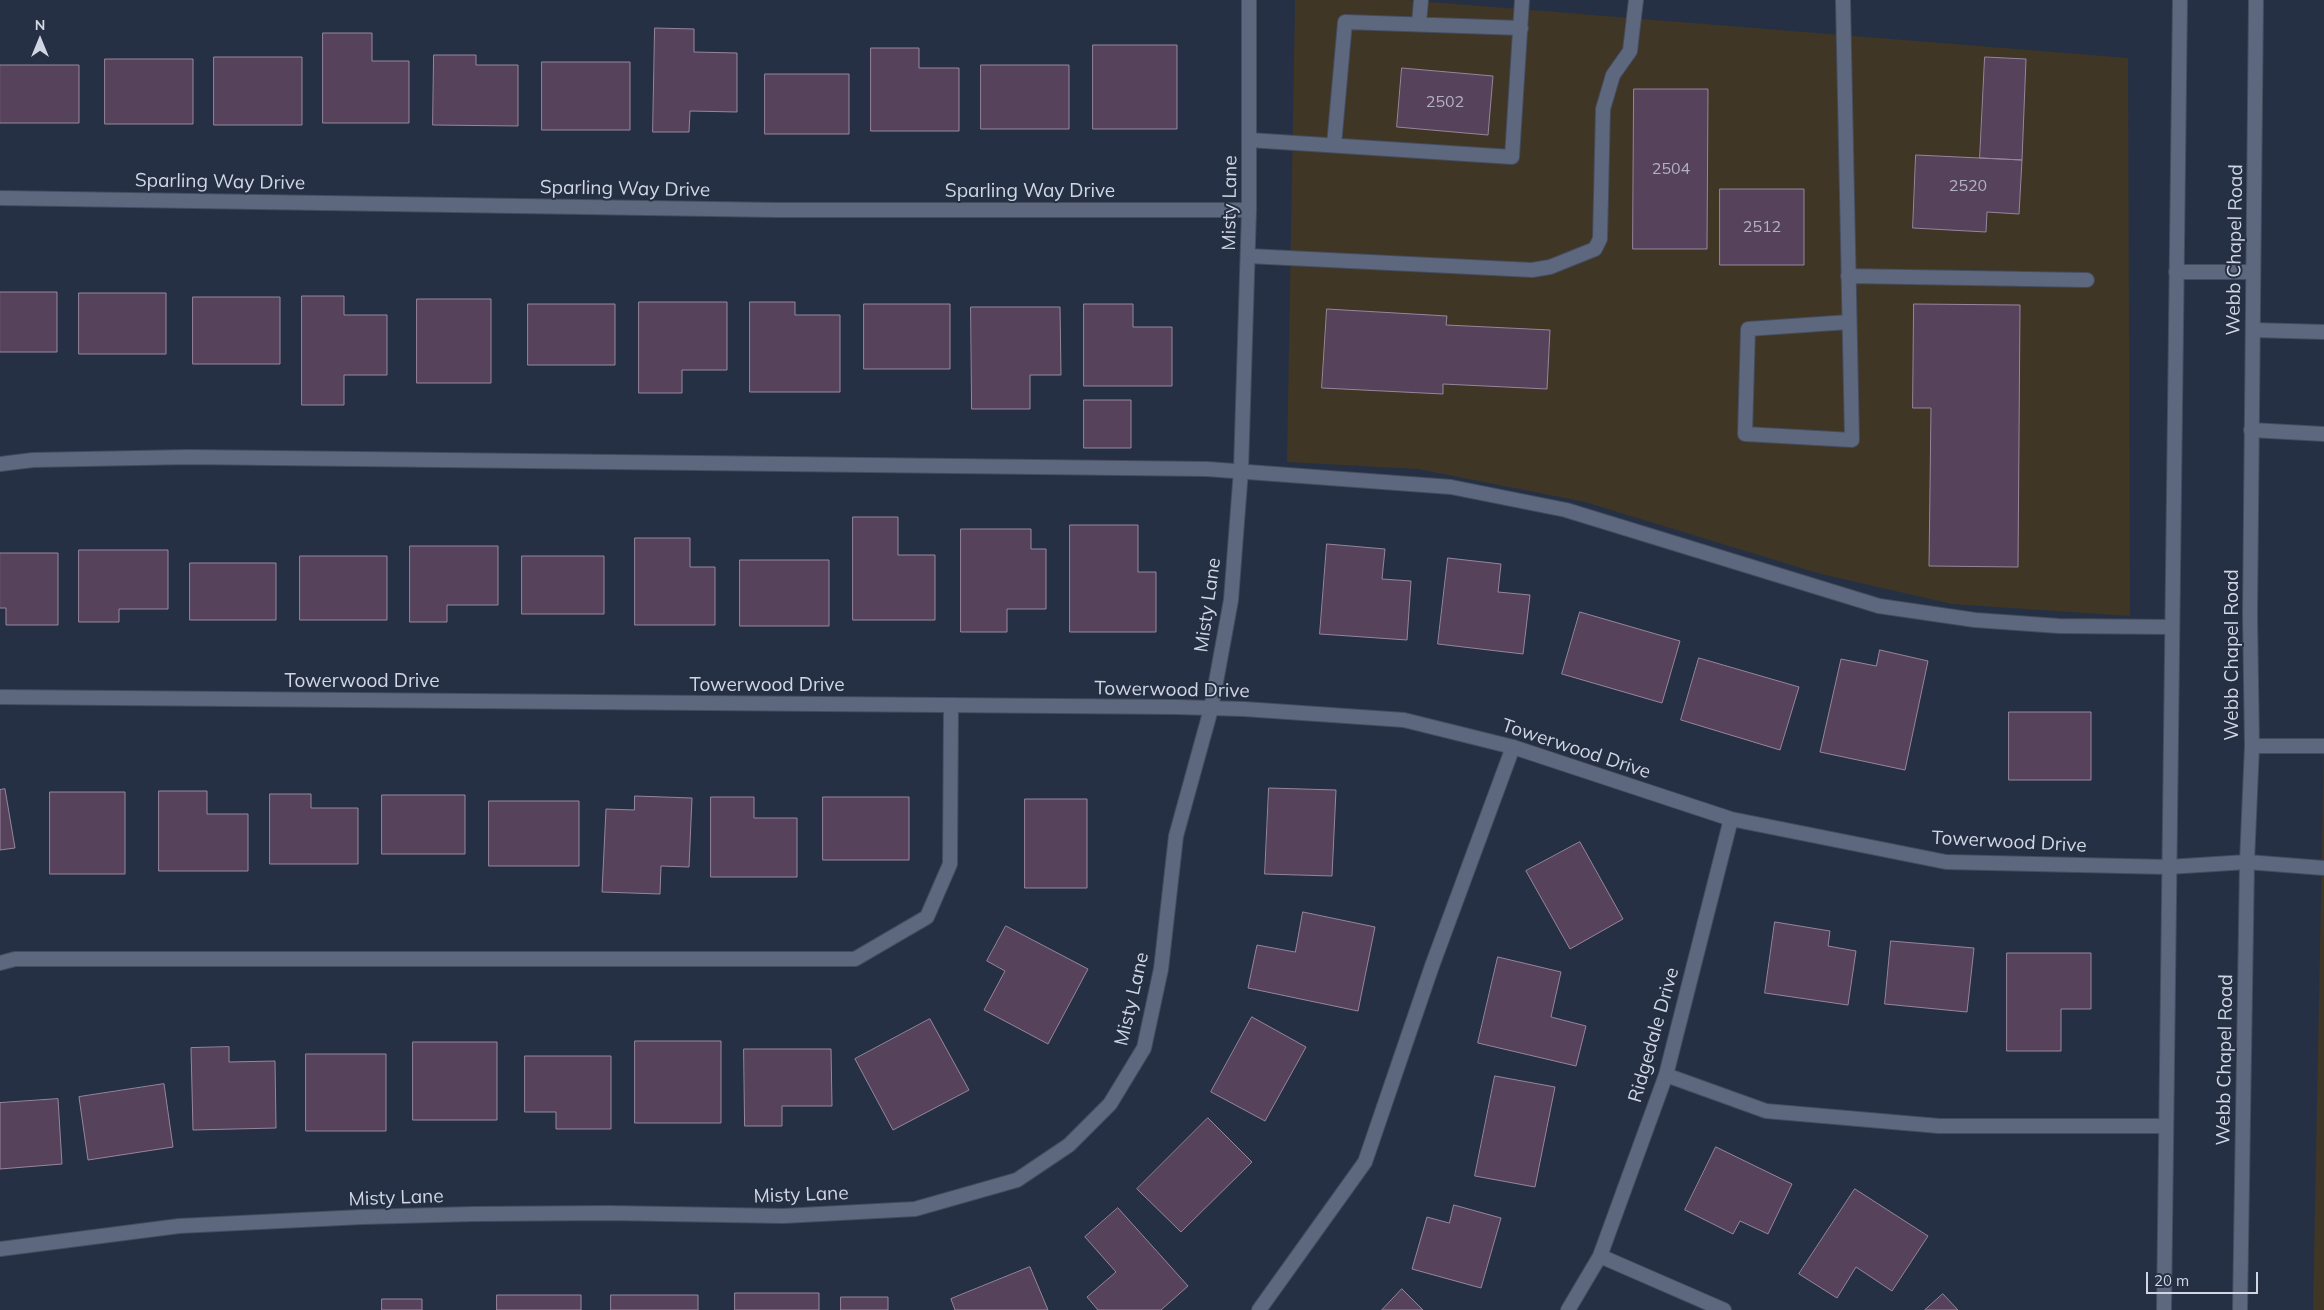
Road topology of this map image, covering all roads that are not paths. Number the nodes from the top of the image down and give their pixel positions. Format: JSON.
{"nodes":[{"id":1,"x":1249,"y":0,"type":"edge"},
{"id":2,"x":1421,"y":0,"type":"edge"},
{"id":3,"x":1522,"y":0,"type":"edge"},
{"id":4,"x":1636,"y":0,"type":"edge"},
{"id":5,"x":1843,"y":0,"type":"edge"},
{"id":6,"x":2180,"y":0,"type":"edge"},
{"id":7,"x":2256,"y":0,"type":"edge"},
{"id":8,"x":1419,"y":24,"type":"junction"},
{"id":9,"x":1520,"y":28,"type":"junction"},
{"id":10,"x":1249,"y":140,"type":"junction"},
{"id":11,"x":1334,"y":145,"type":"junction"},
{"id":12,"x":0,"y":198,"type":"edge"},
{"id":13,"x":1249,"y":210,"type":"junction"},
{"id":14,"x":1248,"y":256,"type":"junction"},
{"id":15,"x":2176,"y":272,"type":"junction"},
{"id":16,"x":2253,"y":272,"type":"junction"},
{"id":17,"x":1848,"y":276,"type":"junction"},
{"id":18,"x":2086,"y":280,"type":"dead end"},
{"id":19,"x":1849,"y":322,"type":"junction"},
{"id":20,"x":2252,"y":330,"type":"junction"},
{"id":21,"x":2324,"y":332,"type":"edge"},
{"id":22,"x":2252,"y":430,"type":"junction"},
{"id":23,"x":2324,"y":434,"type":"edge"},
{"id":24,"x":0,"y":464,"type":"edge"},
{"id":25,"x":1241,"y":470,"type":"junction"},
{"id":26,"x":2172,"y":627,"type":"junction"},
{"id":27,"x":0,"y":697,"type":"edge"},
{"id":28,"x":951,"y":705,"type":"junction"},
{"id":29,"x":1211,"y":709,"type":"junction"},
{"id":30,"x":2252,"y":746,"type":"junction"},
{"id":31,"x":2324,"y":746,"type":"edge"},
{"id":32,"x":1513,"y":747,"type":"junction"},
{"id":33,"x":1731,"y":819,"type":"junction"},
{"id":34,"x":2247,"y":862,"type":"junction"},
{"id":35,"x":2168,"y":867,"type":"junction"},
{"id":36,"x":2324,"y":868,"type":"edge"},
{"id":37,"x":0,"y":963,"type":"edge"},
{"id":38,"x":1666,"y":1075,"type":"junction"},
{"id":39,"x":2166,"y":1126,"type":"junction"},
{"id":40,"x":0,"y":1249,"type":"edge"},
{"id":41,"x":1600,"y":1256,"type":"junction"},
{"id":42,"x":1259,"y":1310,"type":"edge"},
{"id":43,"x":1568,"y":1310,"type":"edge"},
{"id":44,"x":1724,"y":1310,"type":"edge"},
{"id":45,"x":2164,"y":1310,"type":"edge"},
{"id":46,"x":2240,"y":1310,"type":"edge"}],
"edges":[{"from":1,"to":10,"type":"street","name":"Misty Lane"},
{"from":2,"to":8,"type":"street"},
{"from":3,"to":9,"type":"street"},
{"from":4,"to":14,"type":"street"},
{"from":5,"to":17,"type":"street"},
{"from":6,"to":15,"type":"street"},
{"from":7,"to":16,"type":"street","name":"Webb Chapel Road"},
{"from":8,"to":9,"type":"street"},
{"from":8,"to":11,"type":"street"},
{"from":9,"to":11,"type":"street"},
{"from":10,"to":11,"type":"street"},
{"from":10,"to":13,"type":"street","name":"Misty Lane"},
{"from":12,"to":13,"type":"street","name":"Sparling Way Drive"},
{"from":13,"to":14,"type":"street","name":"Misty Lane"},
{"from":14,"to":25,"type":"street","name":"Misty Lane"},
{"from":15,"to":16,"type":"street"},
{"from":15,"to":26,"type":"street"},
{"from":16,"to":20,"type":"street","name":"Webb Chapel Road"},
{"from":17,"to":18,"type":"street"},
{"from":17,"to":19,"type":"street"},
{"from":19,"to":19,"type":"street"},
{"from":20,"to":21,"type":"street"},
{"from":20,"to":22,"type":"street","name":"Webb Chapel Road"},
{"from":22,"to":23,"type":"street"},
{"from":22,"to":30,"type":"street","name":"Webb Chapel Road"},
{"from":24,"to":25,"type":"street"},
{"from":25,"to":26,"type":"street"},
{"from":25,"to":29,"type":"street","name":"Misty Lane"},
{"from":26,"to":35,"type":"street"},
{"from":27,"to":28,"type":"street","name":"Towerwood Drive"},
{"from":28,"to":29,"type":"street","name":"Towerwood Drive"},
{"from":28,"to":37,"type":"street"},
{"from":29,"to":32,"type":"street","name":"Towerwood Drive"},
{"from":29,"to":40,"type":"street","name":"Misty Lane"},
{"from":30,"to":31,"type":"street"},
{"from":30,"to":34,"type":"street","name":"Webb Chapel Road"},
{"from":32,"to":33,"type":"street","name":"Towerwood Drive"},
{"from":32,"to":42,"type":"street"},
{"from":33,"to":35,"type":"street","name":"Towerwood Drive"},
{"from":33,"to":38,"type":"street","name":"Ridgedale Drive"},
{"from":34,"to":35,"type":"street","name":"Towerwood Drive"},
{"from":34,"to":36,"type":"street","name":"Towerwood Drive"},
{"from":34,"to":46,"type":"street","name":"Webb Chapel Road"},
{"from":35,"to":39,"type":"street"},
{"from":38,"to":39,"type":"street"},
{"from":38,"to":41,"type":"street","name":"Ridgedale Drive"},
{"from":39,"to":45,"type":"street"},
{"from":41,"to":43,"type":"street","name":"Ridgedale Drive"},
{"from":41,"to":44,"type":"street"}]}
